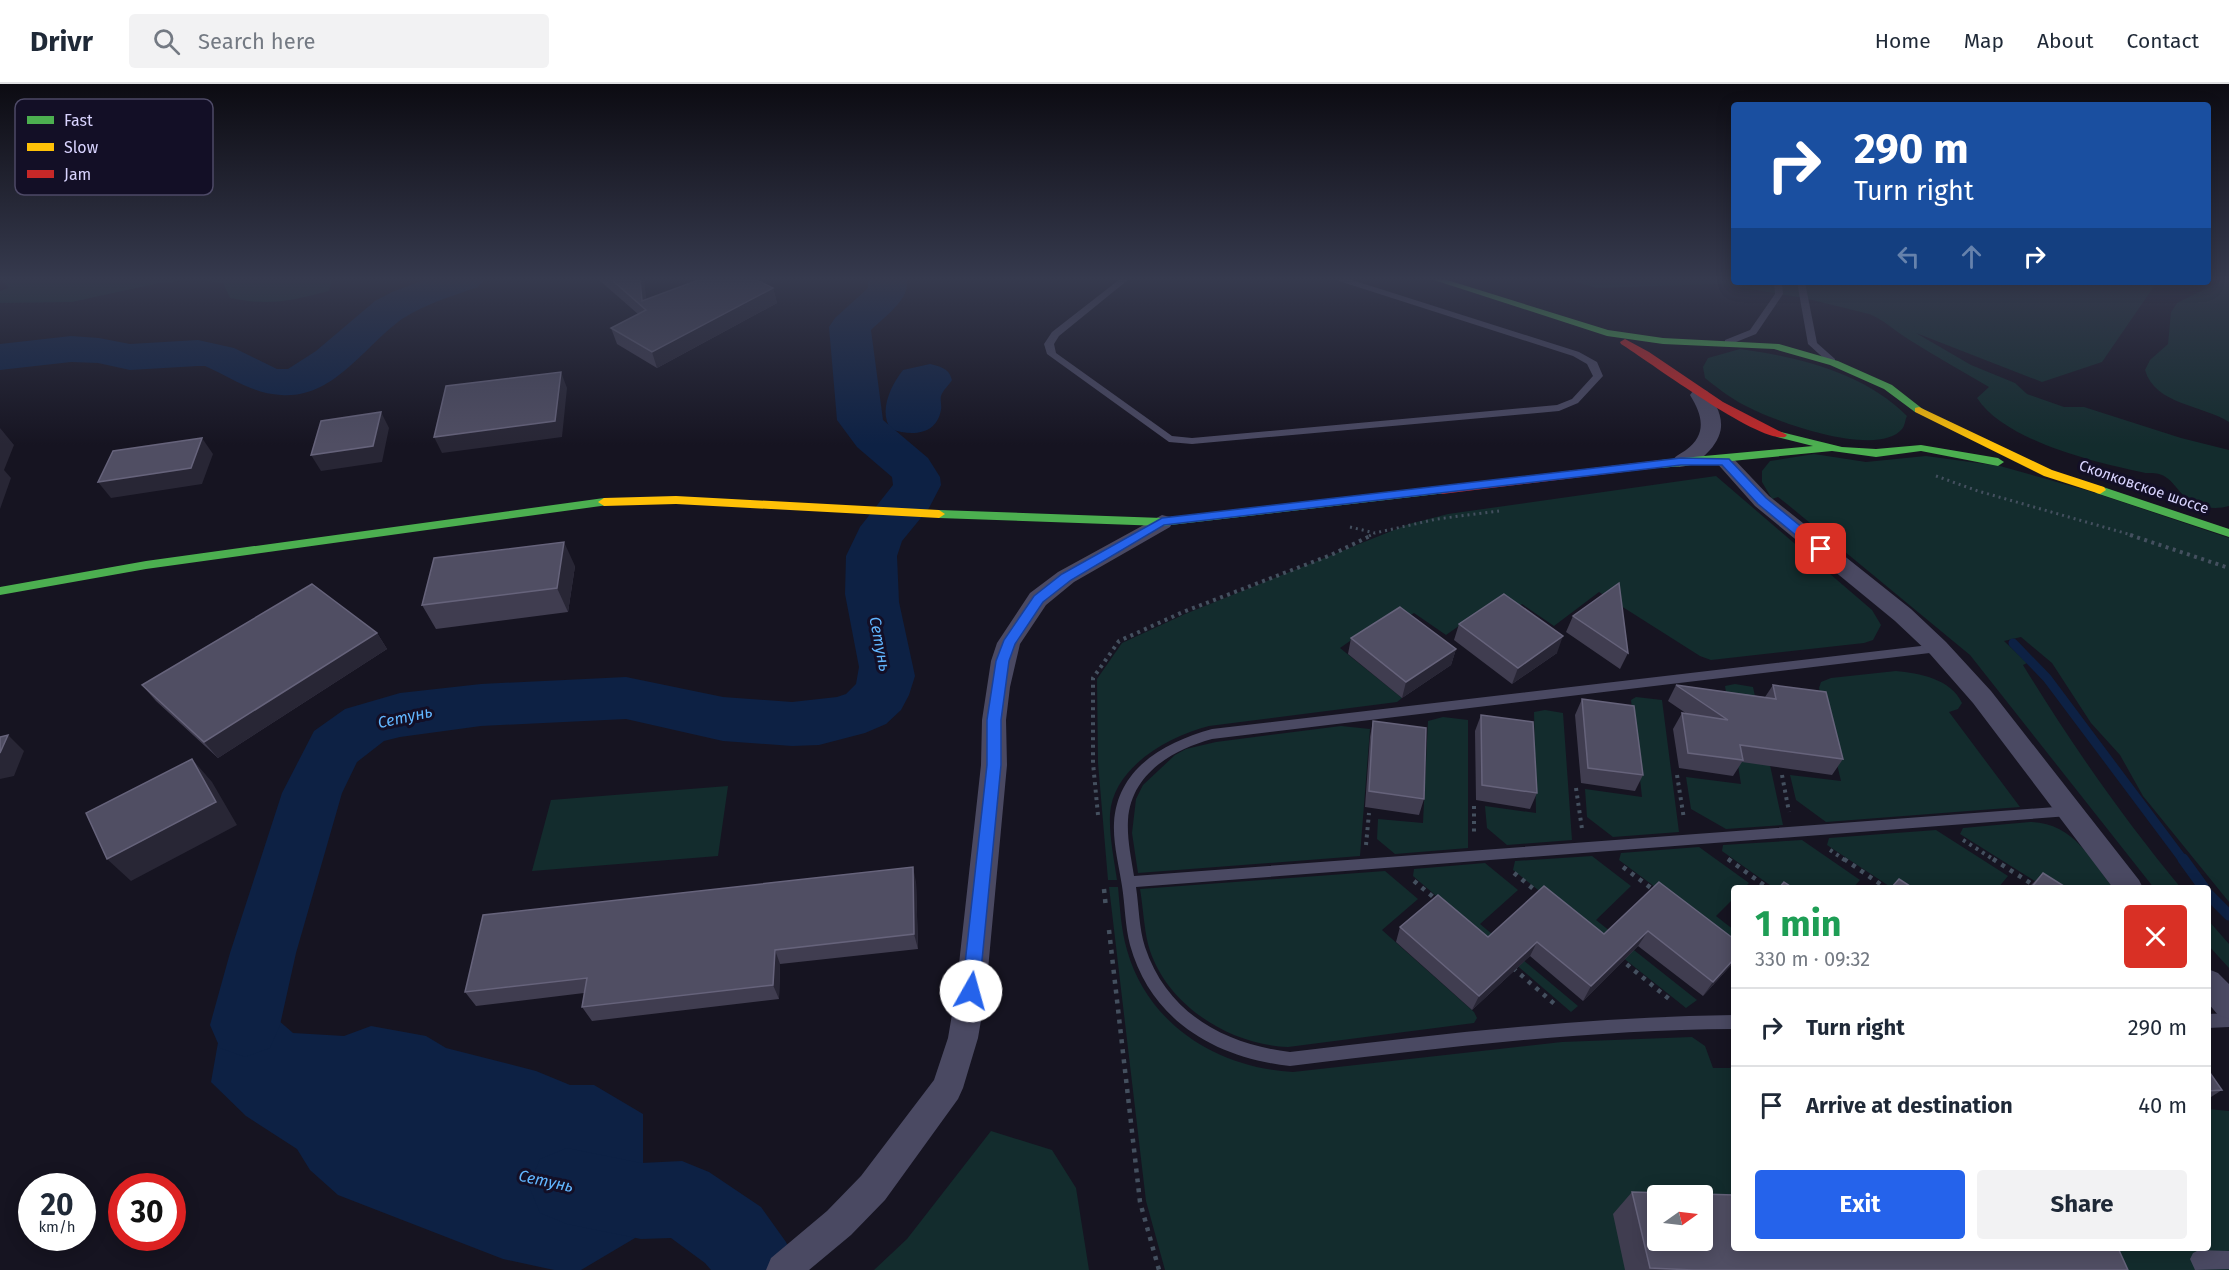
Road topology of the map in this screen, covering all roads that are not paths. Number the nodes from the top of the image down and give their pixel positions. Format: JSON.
{"nodes":[{"id":1,"x":1055,"y":334,"type":"edge"},
{"id":2,"x":1515,"y":334,"type":"edge"},
{"id":3,"x":1610,"y":334,"type":"edge"},
{"id":4,"x":1616,"y":334,"type":"edge"},
{"id":5,"x":1747,"y":334,"type":"edge"},
{"id":6,"x":1811,"y":334,"type":"edge"},
{"id":7,"x":1727,"y":343,"type":"junction"},
{"id":8,"x":1710,"y":344,"type":"junction"},
{"id":9,"x":1834,"y":363,"type":"junction"},
{"id":10,"x":1696,"y":391,"type":"junction"},
{"id":11,"x":1917,"y":409,"type":"junction"},
{"id":12,"x":1918,"y":438,"type":"junction"},
{"id":13,"x":1831,"y":448,"type":"junction"},
{"id":14,"x":1725,"y":461,"type":"junction"},
{"id":15,"x":1681,"y":462,"type":"junction"},
{"id":16,"x":2048,"y":472,"type":"junction"},
{"id":17,"x":1162,"y":522,"type":"junction"},
{"id":18,"x":2229,"y":533,"type":"edge"},
{"id":19,"x":0,"y":591,"type":"edge"},
{"id":20,"x":1938,"y":648,"type":"junction"},
{"id":21,"x":2069,"y":811,"type":"junction"},
{"id":22,"x":1128,"y":882,"type":"junction"},
{"id":23,"x":2127,"y":885,"type":"edge"},
{"id":24,"x":2211,"y":985,"type":"edge"},
{"id":25,"x":2229,"y":1005,"type":"edge"},
{"id":26,"x":2229,"y":1020,"type":"edge"},
{"id":27,"x":2211,"y":1021,"type":"edge"},
{"id":28,"x":1731,"y":1022,"type":"edge"},
{"id":29,"x":2229,"y":1260,"type":"edge"},
{"id":30,"x":783,"y":1270,"type":"edge"},
{"id":31,"x":2204,"y":1270,"type":"edge"}],
"edges":[{"from":1,"to":2,"type":"lane"},
{"from":3,"to":10,"type":"street"},
{"from":4,"to":8,"type":"street"},
{"from":5,"to":7,"type":"lane"},
{"from":6,"to":9,"type":"lane"},
{"from":7,"to":8,"type":"street"},
{"from":7,"to":9,"type":"street"},
{"from":8,"to":10,"type":"street"},
{"from":9,"to":11,"type":"street"},
{"from":10,"to":13,"type":"street"},
{"from":10,"to":15,"type":"street"},
{"from":11,"to":12,"type":"street"},
{"from":11,"to":16,"type":"street"},
{"from":12,"to":13,"type":"street"},
{"from":12,"to":16,"type":"street"},
{"from":13,"to":14,"type":"street"},
{"from":14,"to":15,"type":"street"},
{"from":14,"to":20,"type":"street"},
{"from":15,"to":17,"type":"street"},
{"from":16,"to":18,"type":"street","name":"Сколковское шоссе"},
{"from":17,"to":19,"type":"street"},
{"from":17,"to":30,"type":"street"},
{"from":20,"to":21,"type":"street"},
{"from":20,"to":22,"type":"lane"},
{"from":21,"to":22,"type":"lane"},
{"from":21,"to":23,"type":"street"},
{"from":22,"to":28,"type":"lane"},
{"from":24,"to":25,"type":"street"},
{"from":26,"to":27,"type":"lane"},
{"from":29,"to":31,"type":"lane"}]}
